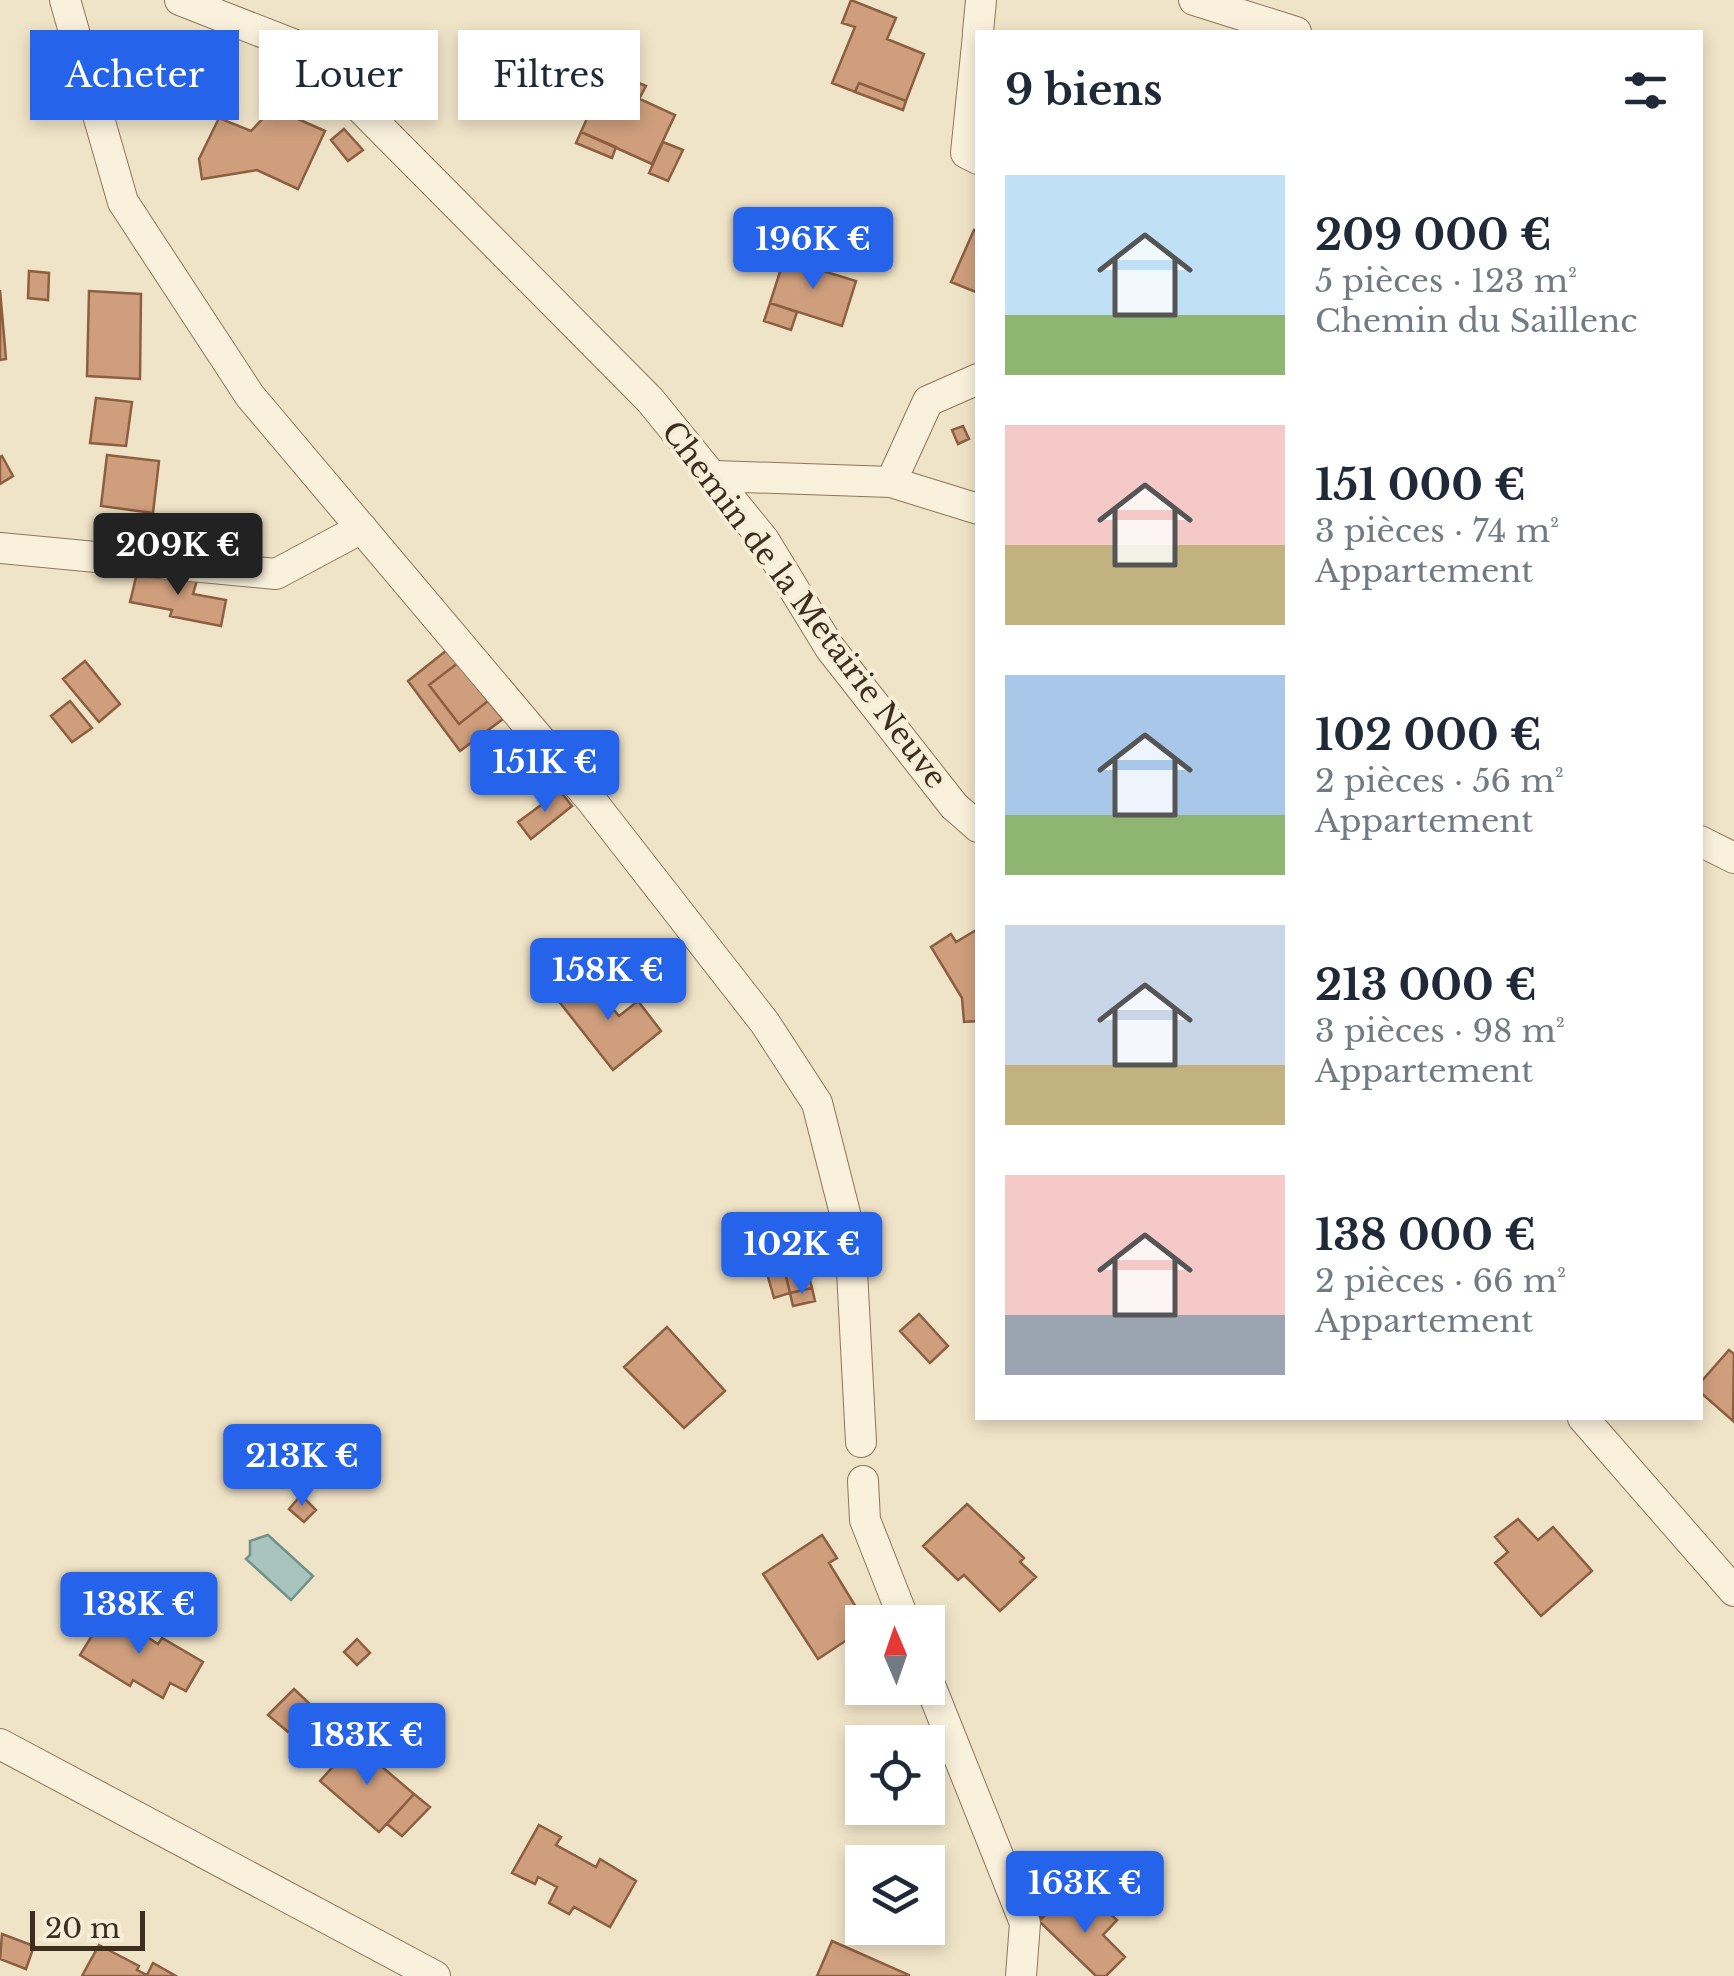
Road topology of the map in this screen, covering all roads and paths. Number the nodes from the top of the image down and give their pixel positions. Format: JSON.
{"nodes":[{"id":1,"x":65,"y":0,"type":"edge"},
{"id":2,"x":180,"y":0,"type":"edge"},
{"id":3,"x":981,"y":0,"type":"edge"},
{"id":4,"x":1194,"y":0,"type":"edge"},
{"id":5,"x":978,"y":30,"type":"edge"},
{"id":6,"x":1290,"y":30,"type":"edge"},
{"id":7,"x":975,"y":64,"type":"edge"},
{"id":8,"x":975,"y":157,"type":"edge"},
{"id":9,"x":975,"y":380,"type":"edge"},
{"id":10,"x":715,"y":476,"type":"junction"},
{"id":11,"x":891,"y":482,"type":"junction"},
{"id":12,"x":975,"y":509,"type":"edge"},
{"id":13,"x":362,"y":528,"type":"junction"},
{"id":14,"x":0,"y":548,"type":"edge"},
{"id":15,"x":975,"y":824,"type":"edge"},
{"id":16,"x":1703,"y":842,"type":"edge"},
{"id":17,"x":1734,"y":858,"type":"edge"},
{"id":18,"x":1585,"y":1420,"type":"edge"},
{"id":19,"x":861,"y":1442,"type":"dead end"},
{"id":20,"x":863,"y":1481,"type":"dead end"},
{"id":21,"x":1734,"y":1591,"type":"edge"},
{"id":22,"x":898,"y":1605,"type":"edge"},
{"id":23,"x":938,"y":1705,"type":"edge"},
{"id":24,"x":0,"y":1744,"type":"edge"},
{"id":25,"x":435,"y":1976,"type":"edge"},
{"id":26,"x":1022,"y":1976,"type":"edge"}],
"edges":[{"from":1,"to":13,"type":"street"},
{"from":2,"to":10,"type":"street","name":"Chemin de la Metairie Neuve"},
{"from":3,"to":5,"type":"street"},
{"from":4,"to":6,"type":"street"},
{"from":7,"to":8,"type":"street"},
{"from":9,"to":11,"type":"street"},
{"from":10,"to":11,"type":"street"},
{"from":10,"to":15,"type":"street","name":"Chemin de la Metairie Neuve"},
{"from":11,"to":12,"type":"street"},
{"from":13,"to":14,"type":"street"},
{"from":13,"to":19,"type":"street"},
{"from":16,"to":17,"type":"street"},
{"from":18,"to":21,"type":"street"},
{"from":20,"to":22,"type":"street"},
{"from":23,"to":26,"type":"street"},
{"from":24,"to":25,"type":"street"}]}
